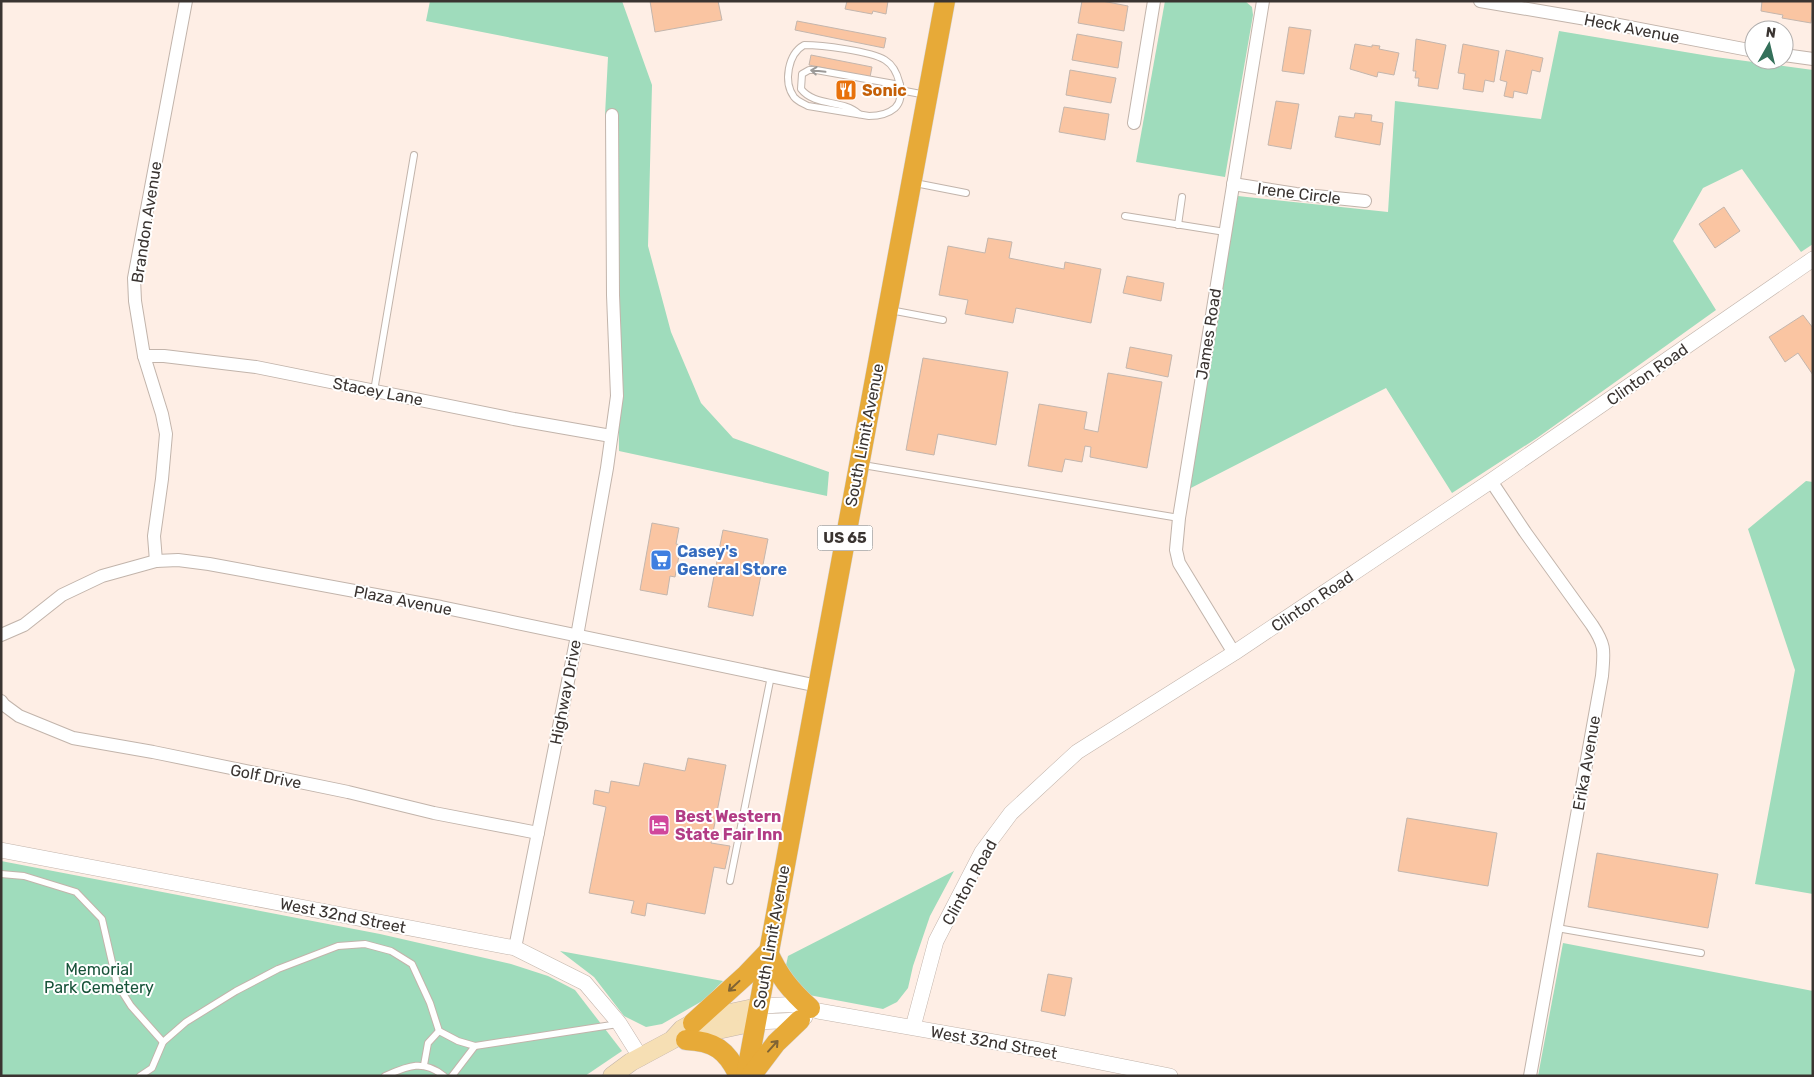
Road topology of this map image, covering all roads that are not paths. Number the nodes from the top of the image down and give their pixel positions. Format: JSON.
{"nodes":[{"id":1,"x":186,"y":1,"type":"edge"},
{"id":2,"x":945,"y":1,"type":"edge"},
{"id":3,"x":1154,"y":1,"type":"edge"},
{"id":4,"x":1263,"y":1,"type":"edge"},
{"id":5,"x":1480,"y":1,"type":"edge"},
{"id":6,"x":1744,"y":49,"type":"edge"},
{"id":7,"x":1794,"y":56,"type":"edge"},
{"id":8,"x":1813,"y":59,"type":"edge"},
{"id":9,"x":900,"y":88,"type":"junction"},
{"id":10,"x":927,"y":95,"type":"junction"},
{"id":11,"x":612,"y":115,"type":"dead end"},
{"id":12,"x":860,"y":115,"type":"junction"},
{"id":13,"x":1134,"y":123,"type":"dead end"},
{"id":14,"x":414,"y":155,"type":"dead end"},
{"id":15,"x":911,"y":183,"type":"junction"},
{"id":16,"x":1233,"y":184,"type":"junction"},
{"id":17,"x":966,"y":193,"type":"dead end"},
{"id":18,"x":1182,"y":196,"type":"dead end"},
{"id":19,"x":1365,"y":201,"type":"dead end"},
{"id":20,"x":1125,"y":216,"type":"dead end"},
{"id":21,"x":1178,"y":225,"type":"junction"},
{"id":22,"x":1225,"y":232,"type":"junction"},
{"id":23,"x":1813,"y":259,"type":"edge"},
{"id":24,"x":887,"y":310,"type":"junction"},
{"id":25,"x":942,"y":320,"type":"dead end"},
{"id":26,"x":144,"y":356,"type":"junction"},
{"id":27,"x":374,"y":390,"type":"junction"},
{"id":28,"x":611,"y":436,"type":"junction"},
{"id":29,"x":859,"y":464,"type":"junction"},
{"id":30,"x":1492,"y":481,"type":"junction"},
{"id":31,"x":1179,"y":518,"type":"junction"},
{"id":32,"x":156,"y":562,"type":"junction"},
{"id":33,"x":1,"y":635,"type":"edge"},
{"id":34,"x":577,"y":636,"type":"junction"},
{"id":35,"x":1234,"y":653,"type":"junction"},
{"id":36,"x":771,"y":676,"type":"junction"},
{"id":37,"x":818,"y":686,"type":"junction"},
{"id":38,"x":1,"y":702,"type":"edge"},
{"id":39,"x":538,"y":833,"type":"junction"},
{"id":40,"x":1,"y":850,"type":"edge"},
{"id":41,"x":1,"y":874,"type":"edge"},
{"id":42,"x":730,"y":880,"type":"dead end"},
{"id":43,"x":1557,"y":928,"type":"junction"},
{"id":44,"x":515,"y":948,"type":"junction"},
{"id":45,"x":768,"y":952,"type":"junction"},
{"id":46,"x":1701,"y":953,"type":"dead end"},
{"id":47,"x":809,"y":1013,"type":"junction"},
{"id":48,"x":757,"y":1015,"type":"junction"},
{"id":49,"x":619,"y":1023,"type":"junction"},
{"id":50,"x":913,"y":1027,"type":"junction"},
{"id":51,"x":439,"y":1031,"type":"junction"},
{"id":52,"x":684,"y":1034,"type":"junction"},
{"id":53,"x":163,"y":1042,"type":"junction"},
{"id":54,"x":475,"y":1046,"type":"junction"},
{"id":55,"x":640,"y":1058,"type":"junction"},
{"id":56,"x":424,"y":1065,"type":"junction"},
{"id":57,"x":1128,"y":1072,"type":"edge"},
{"id":58,"x":140,"y":1076,"type":"edge"},
{"id":59,"x":385,"y":1076,"type":"edge"},
{"id":60,"x":444,"y":1076,"type":"edge"},
{"id":61,"x":452,"y":1076,"type":"edge"},
{"id":62,"x":612,"y":1076,"type":"edge"},
{"id":63,"x":739,"y":1076,"type":"edge"},
{"id":64,"x":746,"y":1076,"type":"edge"},
{"id":65,"x":751,"y":1076,"type":"edge"},
{"id":66,"x":1170,"y":1076,"type":"edge"},
{"id":67,"x":1530,"y":1076,"type":"edge"}],
"edges":[{"from":1,"to":26,"type":"street","name":"Brandon Avenue"},
{"from":2,"to":10,"type":"highway","name":"South Limit Avenue","number":"US 65"},
{"from":3,"to":13,"type":"street"},
{"from":4,"to":16,"type":"street","name":"James Road"},
{"from":5,"to":6,"type":"street","name":"Heck Avenue"},
{"from":7,"to":8,"type":"street"},
{"from":9,"to":10,"type":"lane"},
{"from":9,"to":12,"type":"lane"},
{"from":9,"to":12,"type":"lane","one_way":true},
{"from":9,"to":12,"type":"lane"},
{"from":10,"to":15,"type":"highway","name":"South Limit Avenue","number":"US 65"},
{"from":11,"to":28,"type":"street","name":"Highway Drive"},
{"from":14,"to":27,"type":"lane"},
{"from":15,"to":17,"type":"lane"},
{"from":15,"to":24,"type":"highway","name":"South Limit Avenue","number":"US 65"},
{"from":16,"to":19,"type":"street","name":"Irene Circle"},
{"from":16,"to":22,"type":"street","name":"James Road"},
{"from":18,"to":21,"type":"lane"},
{"from":20,"to":21,"type":"lane"},
{"from":21,"to":22,"type":"lane"},
{"from":22,"to":31,"type":"street","name":"James Road"},
{"from":23,"to":30,"type":"street","name":"Clinton Road"},
{"from":24,"to":25,"type":"lane"},
{"from":24,"to":29,"type":"highway","name":"South Limit Avenue","number":"US 65"},
{"from":26,"to":27,"type":"street","name":"Stacey Lane"},
{"from":26,"to":32,"type":"street","name":"Brandon Avenue"},
{"from":27,"to":28,"type":"street","name":"Stacey Lane"},
{"from":28,"to":34,"type":"street","name":"Highway Drive"},
{"from":29,"to":31,"type":"lane"},
{"from":29,"to":37,"type":"highway","name":"South Limit Avenue","number":"US 65"},
{"from":30,"to":35,"type":"street","name":"Clinton Road"},
{"from":30,"to":43,"type":"street","name":"Erika Avenue"},
{"from":31,"to":35,"type":"street","name":"James Road"},
{"from":32,"to":33,"type":"street","name":"Plaza Avenue"},
{"from":32,"to":34,"type":"street","name":"Plaza Avenue"},
{"from":34,"to":36,"type":"street","name":"Plaza Avenue"},
{"from":34,"to":39,"type":"street","name":"Highway Drive"},
{"from":35,"to":50,"type":"street","name":"Clinton Road"},
{"from":36,"to":37,"type":"street","name":"Plaza Avenue"},
{"from":36,"to":42,"type":"lane"},
{"from":37,"to":45,"type":"highway","name":"South Limit Avenue","number":"US 65"},
{"from":38,"to":39,"type":"street","name":"Golf Drive"},
{"from":39,"to":44,"type":"street","name":"Highway Drive"},
{"from":40,"to":44,"type":"street","name":"West 32nd Street"},
{"from":41,"to":53,"type":"lane"},
{"from":43,"to":46,"type":"lane"},
{"from":43,"to":67,"type":"street","name":"Erika Avenue"},
{"from":44,"to":49,"type":"street","name":"West 32nd Street"},
{"from":45,"to":47,"type":"highway"},
{"from":45,"to":48,"type":"highway","name":"South Limit Avenue","number":"US 65"},
{"from":45,"to":52,"type":"highway","one_way":true},
{"from":47,"to":48,"type":"street","name":"West 32nd Street"},
{"from":47,"to":50,"type":"street","name":"West 32nd Street"},
{"from":65,"to":47,"type":"highway","one_way":true},
{"from":48,"to":52,"type":"main road"},
{"from":48,"to":64,"type":"highway","name":"South Limit Avenue","number":"US 65"},
{"from":49,"to":54,"type":"lane"},
{"from":49,"to":55,"type":"street","name":"West 32nd Street"},
{"from":50,"to":57,"type":"street","name":"West 32nd Street"},
{"from":51,"to":53,"type":"lane"},
{"from":51,"to":54,"type":"lane"},
{"from":51,"to":56,"type":"lane"},
{"from":52,"to":55,"type":"main road"},
{"from":52,"to":63,"type":"highway"},
{"from":53,"to":58,"type":"lane"},
{"from":54,"to":61,"type":"lane"},
{"from":55,"to":62,"type":"main road"},
{"from":56,"to":59,"type":"lane"},
{"from":56,"to":60,"type":"lane"},
{"from":57,"to":66,"type":"street","name":"West 32nd Street"}]}
